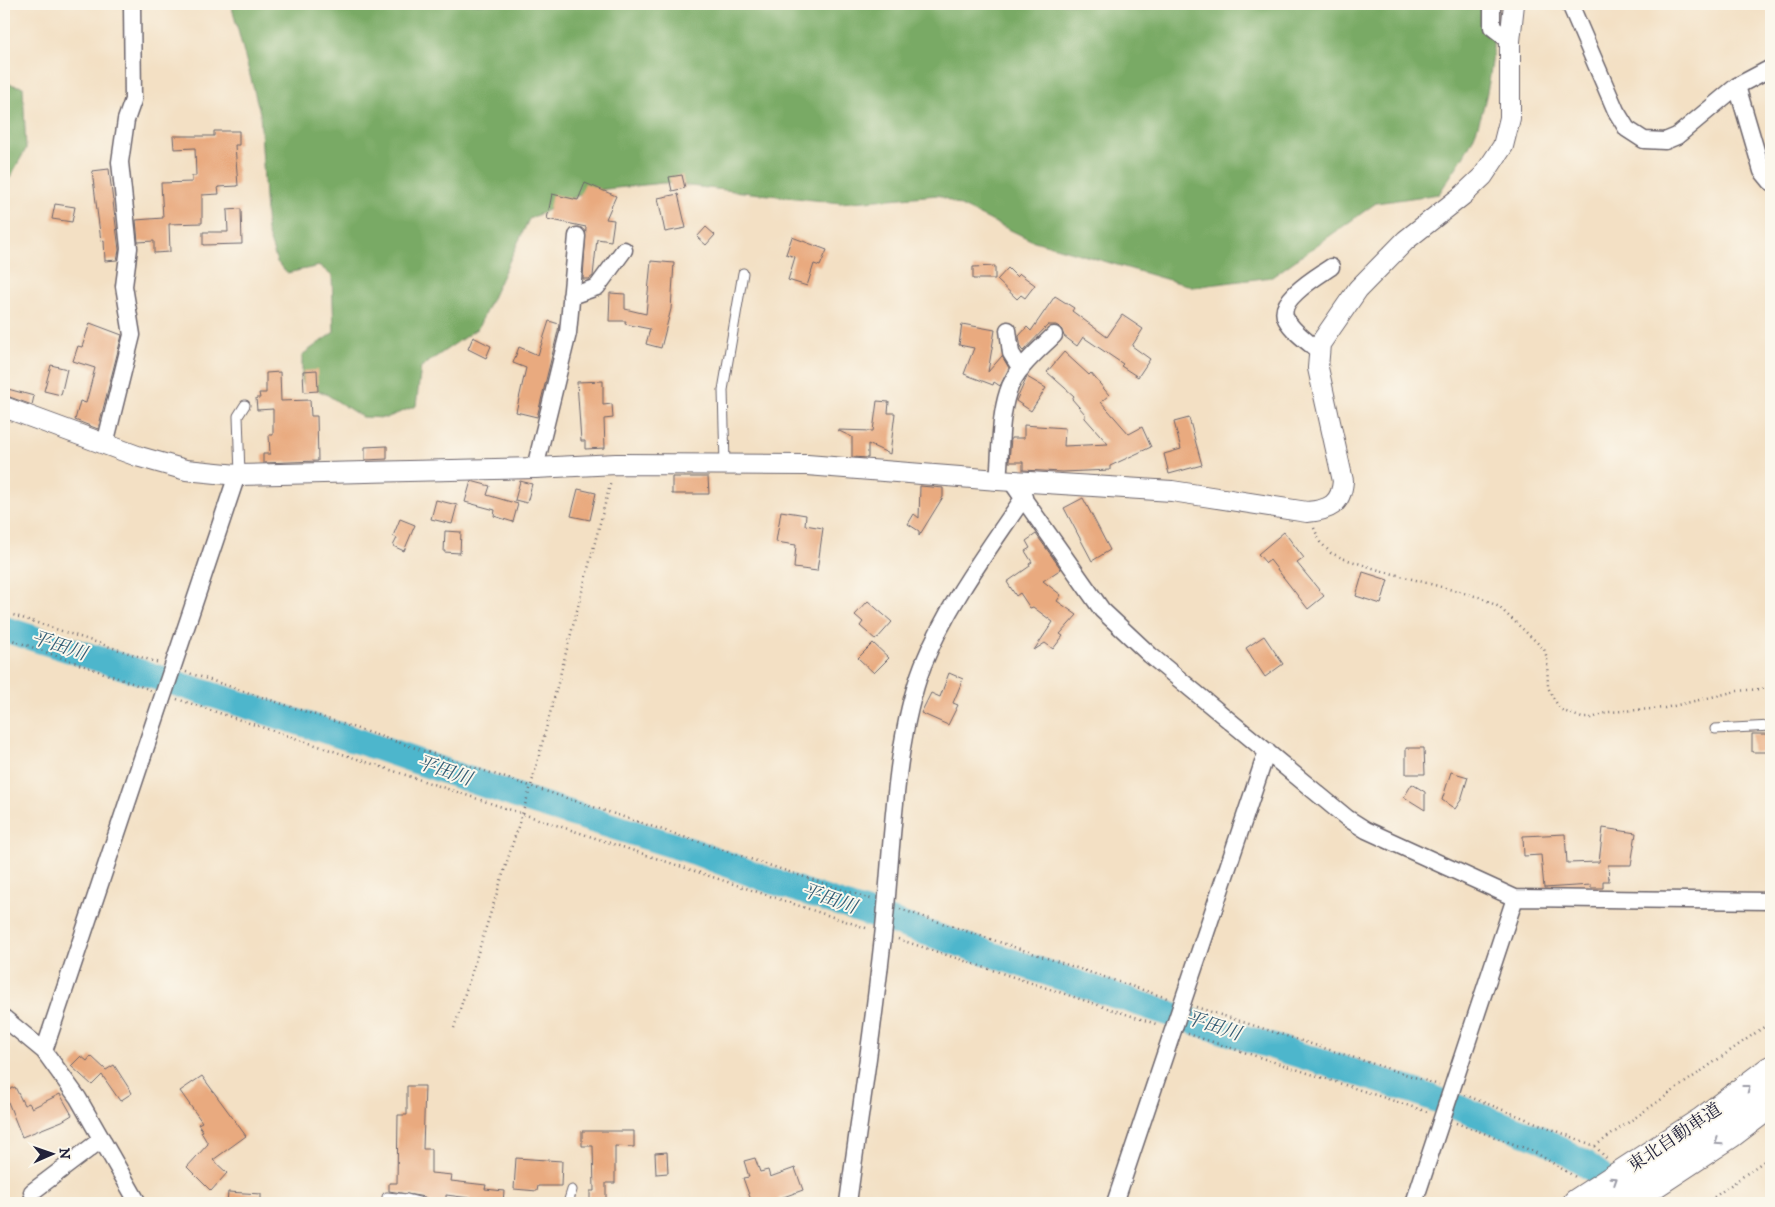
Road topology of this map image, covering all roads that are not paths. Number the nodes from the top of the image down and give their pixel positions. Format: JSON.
{"nodes":[{"id":1,"x":132,"y":4,"type":"edge"},
{"id":2,"x":1492,"y":4,"type":"edge"},
{"id":3,"x":1514,"y":4,"type":"edge"},
{"id":4,"x":1570,"y":4,"type":"edge"},
{"id":5,"x":1510,"y":41,"type":"junction"},
{"id":6,"x":1771,"y":68,"type":"edge"},
{"id":7,"x":1737,"y":86,"type":"junction"},
{"id":8,"x":1771,"y":182,"type":"edge"},
{"id":9,"x":577,"y":236,"type":"dead end"},
{"id":10,"x":624,"y":250,"type":"dead end"},
{"id":11,"x":1332,"y":267,"type":"dead end"},
{"id":12,"x":744,"y":273,"type":"dead end"},
{"id":13,"x":571,"y":296,"type":"junction"},
{"id":14,"x":1008,"y":330,"type":"dead end"},
{"id":15,"x":1054,"y":335,"type":"dead end"},
{"id":16,"x":1319,"y":351,"type":"junction"},
{"id":17,"x":1022,"y":369,"type":"junction"},
{"id":18,"x":245,"y":405,"type":"dead end"},
{"id":19,"x":4,"y":407,"type":"edge"},
{"id":20,"x":105,"y":444,"type":"junction"},
{"id":21,"x":725,"y":464,"type":"junction"},
{"id":22,"x":535,"y":468,"type":"junction"},
{"id":23,"x":238,"y":475,"type":"junction"},
{"id":24,"x":1004,"y":480,"type":"junction"},
{"id":25,"x":1024,"y":497,"type":"junction"},
{"id":26,"x":1771,"y":726,"type":"edge"},
{"id":27,"x":1715,"y":729,"type":"dead end"},
{"id":28,"x":1267,"y":751,"type":"junction"},
{"id":29,"x":1514,"y":898,"type":"junction"},
{"id":30,"x":1771,"y":901,"type":"edge"},
{"id":31,"x":4,"y":1018,"type":"edge"},
{"id":32,"x":44,"y":1051,"type":"junction"},
{"id":33,"x":1771,"y":1070,"type":"edge"},
{"id":34,"x":1771,"y":1103,"type":"edge"},
{"id":35,"x":102,"y":1139,"type":"junction"},
{"id":36,"x":1658,"y":1168,"type":"junction"},
{"id":37,"x":572,"y":1190,"type":"dead end"},
{"id":38,"x":1577,"y":1190,"type":"edge"},
{"id":39,"x":32,"y":1192,"type":"dead end"},
{"id":40,"x":387,"y":1197,"type":"dead end"},
{"id":41,"x":138,"y":1203,"type":"edge"},
{"id":42,"x":423,"y":1203,"type":"edge"},
{"id":43,"x":568,"y":1203,"type":"edge"},
{"id":44,"x":848,"y":1203,"type":"edge"},
{"id":45,"x":1114,"y":1203,"type":"edge"},
{"id":46,"x":1414,"y":1203,"type":"edge"},
{"id":47,"x":1625,"y":1203,"type":"edge"}],
"edges":[{"from":1,"to":20,"type":"street"},
{"from":2,"to":5,"type":"street"},
{"from":3,"to":5,"type":"street"},
{"from":4,"to":7,"type":"street"},
{"from":5,"to":16,"type":"street"},
{"from":6,"to":7,"type":"street"},
{"from":7,"to":8,"type":"street"},
{"from":9,"to":13,"type":"street"},
{"from":10,"to":13,"type":"street"},
{"from":11,"to":16,"type":"street"},
{"from":12,"to":21,"type":"lane"},
{"from":13,"to":22,"type":"street"},
{"from":14,"to":17,"type":"street"},
{"from":15,"to":17,"type":"street"},
{"from":16,"to":24,"type":"street"},
{"from":17,"to":24,"type":"street"},
{"from":18,"to":23,"type":"lane"},
{"from":19,"to":20,"type":"street"},
{"from":20,"to":23,"type":"street"},
{"from":21,"to":22,"type":"street"},
{"from":21,"to":24,"type":"street"},
{"from":22,"to":23,"type":"street"},
{"from":23,"to":32,"type":"street"},
{"from":24,"to":25,"type":"street"},
{"from":25,"to":28,"type":"street"},
{"from":25,"to":44,"type":"street"},
{"from":26,"to":27,"type":"lane"},
{"from":28,"to":29,"type":"street"},
{"from":28,"to":45,"type":"street"},
{"from":29,"to":30,"type":"street"},
{"from":29,"to":46,"type":"street"},
{"from":31,"to":32,"type":"street"},
{"from":32,"to":35,"type":"street"},
{"from":36,"to":33,"type":"highway","name":"東北自動車道","one_way":true},
{"from":34,"to":36,"type":"highway","name":"東北自動車道","one_way":true},
{"from":35,"to":39,"type":"street"},
{"from":35,"to":41,"type":"street"},
{"from":38,"to":36,"type":"highway","name":"東北自動車道","one_way":true},
{"from":36,"to":47,"type":"highway","name":"東北自動車道"},
{"from":37,"to":43,"type":"lane"},
{"from":40,"to":42,"type":"lane"}]}
